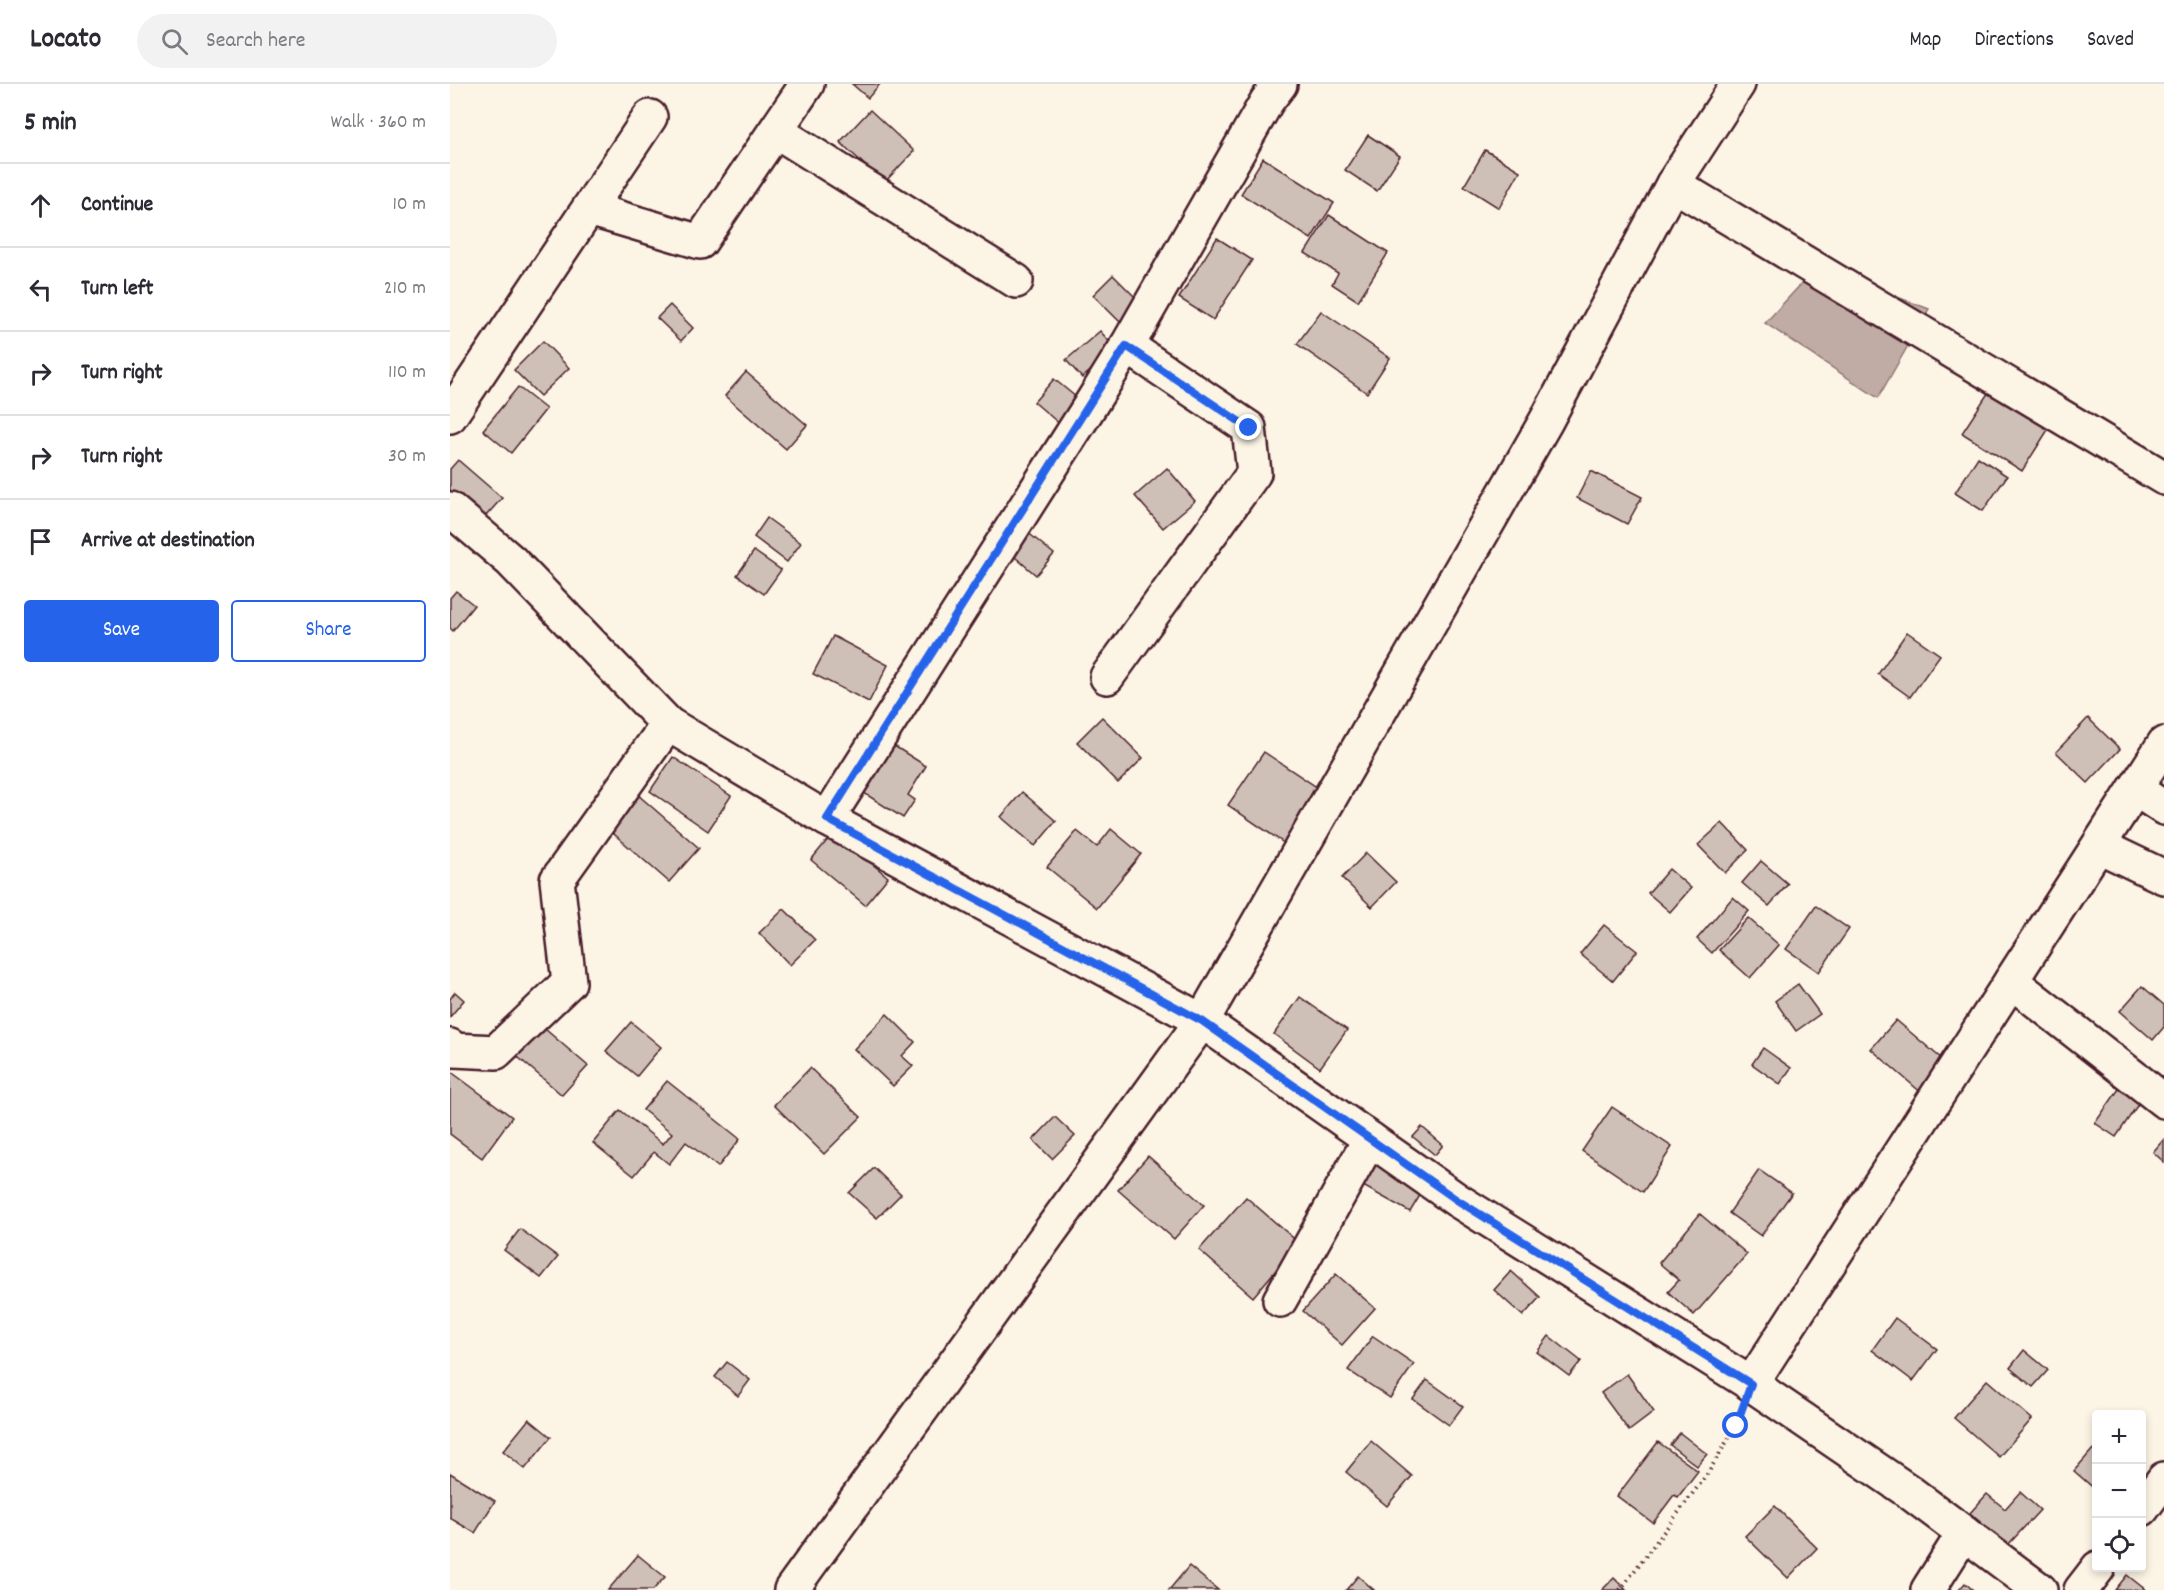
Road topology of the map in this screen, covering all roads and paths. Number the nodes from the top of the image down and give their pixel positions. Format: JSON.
{"nodes":[{"id":1,"x":807,"y":84,"type":"edge"},
{"id":2,"x":1280,"y":84,"type":"edge"},
{"id":3,"x":1738,"y":84,"type":"edge"},
{"id":4,"x":650,"y":117,"type":"dead end"},
{"id":5,"x":776,"y":130,"type":"junction"},
{"id":6,"x":1673,"y":184,"type":"junction"},
{"id":7,"x":589,"y":209,"type":"junction"},
{"id":8,"x":1016,"y":281,"type":"dead end"},
{"id":9,"x":1126,"y":346,"type":"junction"},
{"id":10,"x":450,"y":416,"type":"edge"},
{"id":11,"x":2164,"y":478,"type":"edge"},
{"id":12,"x":450,"y":509,"type":"edge"},
{"id":13,"x":1107,"y":677,"type":"dead end"},
{"id":14,"x":668,"y":724,"type":"junction"},
{"id":15,"x":2164,"y":744,"type":"edge"},
{"id":16,"x":2135,"y":789,"type":"junction"},
{"id":17,"x":2164,"y":808,"type":"edge"},
{"id":18,"x":827,"y":819,"type":"junction"},
{"id":19,"x":2099,"y":846,"type":"junction"},
{"id":20,"x":2164,"y":877,"type":"edge"},
{"id":21,"x":2012,"y":981,"type":"junction"},
{"id":22,"x":1202,"y":1021,"type":"junction"},
{"id":23,"x":450,"y":1046,"type":"edge"},
{"id":24,"x":2164,"y":1101,"type":"edge"},
{"id":25,"x":1370,"y":1139,"type":"junction"},
{"id":26,"x":1280,"y":1300,"type":"dead end"},
{"id":27,"x":1751,"y":1384,"type":"junction"},
{"id":28,"x":2164,"y":1479,"type":"edge"},
{"id":29,"x":2146,"y":1504,"type":"edge"},
{"id":30,"x":1964,"y":1533,"type":"junction"},
{"id":31,"x":2095,"y":1572,"type":"edge"},
{"id":32,"x":791,"y":1590,"type":"edge"},
{"id":33,"x":1620,"y":1590,"type":"edge"},
{"id":34,"x":1928,"y":1590,"type":"edge"},
{"id":35,"x":2040,"y":1590,"type":"edge"},
{"id":36,"x":2081,"y":1590,"type":"edge"}],
"edges":[{"from":1,"to":5,"type":"street"},
{"from":2,"to":9,"type":"street"},
{"from":3,"to":6,"type":"street"},
{"from":4,"to":7,"type":"street"},
{"from":5,"to":7,"type":"street"},
{"from":5,"to":8,"type":"street"},
{"from":6,"to":11,"type":"street"},
{"from":6,"to":22,"type":"street"},
{"from":7,"to":10,"type":"street"},
{"from":9,"to":13,"type":"street"},
{"from":9,"to":18,"type":"street"},
{"from":12,"to":14,"type":"street"},
{"from":14,"to":18,"type":"street"},
{"from":14,"to":23,"type":"street"},
{"from":15,"to":16,"type":"street"},
{"from":16,"to":17,"type":"street"},
{"from":16,"to":19,"type":"street"},
{"from":18,"to":22,"type":"street"},
{"from":19,"to":20,"type":"street"},
{"from":19,"to":21,"type":"street"},
{"from":21,"to":24,"type":"street"},
{"from":21,"to":27,"type":"street"},
{"from":22,"to":25,"type":"street"},
{"from":22,"to":32,"type":"street"},
{"from":25,"to":26,"type":"street"},
{"from":25,"to":27,"type":"street"},
{"from":27,"to":30,"type":"street"},
{"from":27,"to":33,"type":"path"},
{"from":28,"to":29,"type":"street"},
{"from":30,"to":34,"type":"street"},
{"from":30,"to":35,"type":"street"},
{"from":31,"to":36,"type":"street"}]}
